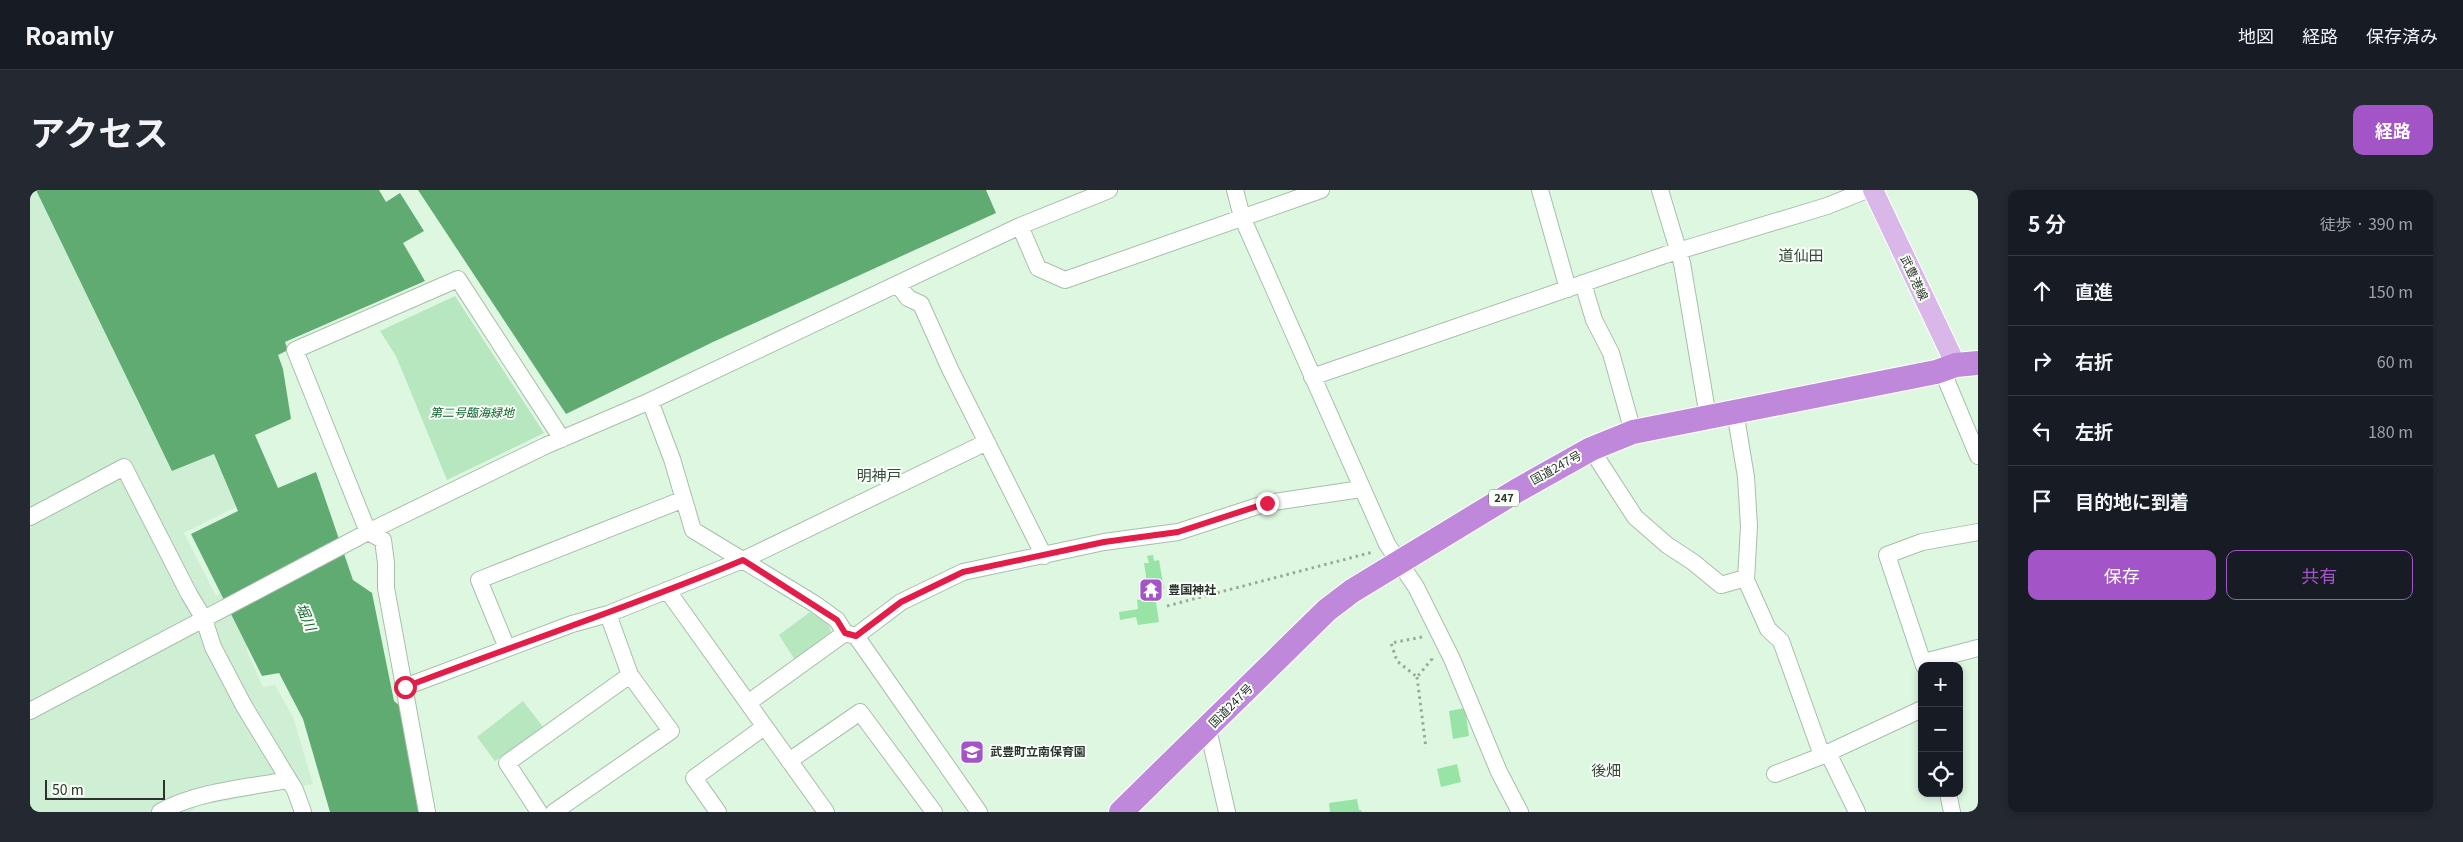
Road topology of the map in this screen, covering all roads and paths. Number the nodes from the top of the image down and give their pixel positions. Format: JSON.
{"nodes":[{"id":1,"x":1109,"y":190,"type":"edge"},
{"id":2,"x":1235,"y":190,"type":"edge"},
{"id":3,"x":1321,"y":190,"type":"edge"},
{"id":4,"x":1540,"y":190,"type":"edge"},
{"id":5,"x":1660,"y":190,"type":"edge"},
{"id":6,"x":1867,"y":190,"type":"edge"},
{"id":7,"x":1873,"y":190,"type":"edge"},
{"id":8,"x":1242,"y":217,"type":"junction"},
{"id":9,"x":1020,"y":226,"type":"junction"},
{"id":10,"x":1678,"y":252,"type":"junction"},
{"id":11,"x":898,"y":285,"type":"junction"},
{"id":12,"x":1575,"y":286,"type":"junction"},
{"id":13,"x":1959,"y":366,"type":"edge"},
{"id":14,"x":1312,"y":377,"type":"junction"},
{"id":15,"x":650,"y":401,"type":"junction"},
{"id":16,"x":1736,"y":411,"type":"junction"},
{"id":17,"x":1708,"y":417,"type":"junction"},
{"id":18,"x":1633,"y":432,"type":"junction"},
{"id":19,"x":562,"y":439,"type":"junction"},
{"id":20,"x":987,"y":442,"type":"junction"},
{"id":21,"x":1591,"y":449,"type":"junction"},
{"id":22,"x":1978,"y":456,"type":"edge"},
{"id":23,"x":1361,"y":489,"type":"junction"},
{"id":24,"x":684,"y":499,"type":"junction"},
{"id":25,"x":30,"y":517,"type":"edge"},
{"id":26,"x":368,"y":532,"type":"junction"},
{"id":27,"x":1978,"y":532,"type":"edge"},
{"id":28,"x":1373,"y":552,"type":"dead end"},
{"id":29,"x":1044,"y":556,"type":"junction"},
{"id":30,"x":743,"y":560,"type":"junction"},
{"id":31,"x":1399,"y":561,"type":"junction"},
{"id":32,"x":1746,"y":580,"type":"junction"},
{"id":33,"x":667,"y":590,"type":"junction"},
{"id":34,"x":1167,"y":606,"type":"dead end"},
{"id":35,"x":608,"y":614,"type":"junction"},
{"id":36,"x":204,"y":619,"type":"junction"},
{"id":37,"x":1419,"y":628,"type":"dead end"},
{"id":38,"x":851,"y":634,"type":"junction"},
{"id":39,"x":1422,"y":636,"type":"junction"},
{"id":40,"x":1426,"y":644,"type":"dead end"},
{"id":41,"x":507,"y":648,"type":"junction"},
{"id":42,"x":1978,"y":648,"type":"edge"},
{"id":43,"x":1429,"y":651,"type":"dead end"},
{"id":44,"x":1923,"y":662,"type":"edge"},
{"id":45,"x":1931,"y":662,"type":"edge"},
{"id":46,"x":630,"y":675,"type":"junction"},
{"id":47,"x":1417,"y":677,"type":"junction"},
{"id":48,"x":405,"y":687,"type":"junction"},
{"id":49,"x":748,"y":703,"type":"junction"},
{"id":50,"x":30,"y":711,"type":"edge"},
{"id":51,"x":1918,"y":711,"type":"edge"},
{"id":52,"x":764,"y":728,"type":"junction"},
{"id":53,"x":1208,"y":729,"type":"junction"},
{"id":54,"x":1426,"y":748,"type":"dead end"},
{"id":55,"x":1826,"y":754,"type":"junction"},
{"id":56,"x":789,"y":761,"type":"junction"},
{"id":57,"x":1776,"y":774,"type":"dead end"},
{"id":58,"x":288,"y":780,"type":"junction"},
{"id":59,"x":1949,"y":797,"type":"edge"},
{"id":60,"x":160,"y":812,"type":"edge"},
{"id":61,"x":303,"y":812,"type":"edge"},
{"id":62,"x":427,"y":812,"type":"edge"},
{"id":63,"x":539,"y":812,"type":"edge"},
{"id":64,"x":554,"y":812,"type":"edge"},
{"id":65,"x":718,"y":812,"type":"edge"},
{"id":66,"x":826,"y":812,"type":"edge"},
{"id":67,"x":934,"y":812,"type":"edge"},
{"id":68,"x":979,"y":812,"type":"edge"},
{"id":69,"x":1122,"y":812,"type":"edge"},
{"id":70,"x":1227,"y":812,"type":"edge"},
{"id":71,"x":1520,"y":812,"type":"edge"},
{"id":72,"x":1857,"y":812,"type":"edge"},
{"id":73,"x":1952,"y":812,"type":"edge"}],
"edges":[{"from":1,"to":9,"type":"street"},
{"from":2,"to":8,"type":"street"},
{"from":3,"to":8,"type":"street"},
{"from":4,"to":12,"type":"street"},
{"from":5,"to":10,"type":"street"},
{"from":6,"to":10,"type":"street"},
{"from":7,"to":13,"type":"main road","name":"武豊港線"},
{"from":8,"to":9,"type":"street"},
{"from":8,"to":14,"type":"street"},
{"from":9,"to":11,"type":"street"},
{"from":10,"to":12,"type":"street"},
{"from":10,"to":17,"type":"street"},
{"from":11,"to":15,"type":"street"},
{"from":11,"to":20,"type":"street"},
{"from":12,"to":14,"type":"street"},
{"from":12,"to":18,"type":"street"},
{"from":13,"to":16,"type":"highway","name":"国道247号","number":"247"},
{"from":13,"to":22,"type":"street"},
{"from":14,"to":23,"type":"street"},
{"from":15,"to":19,"type":"street"},
{"from":15,"to":24,"type":"street"},
{"from":16,"to":17,"type":"highway","name":"国道247号","number":"247"},
{"from":16,"to":32,"type":"street"},
{"from":17,"to":18,"type":"highway","name":"国道247号","number":"247"},
{"from":18,"to":21,"type":"highway","name":"国道247号","number":"247"},
{"from":19,"to":26,"type":"street"},
{"from":19,"to":26,"type":"street"},
{"from":20,"to":29,"type":"street"},
{"from":20,"to":30,"type":"street"},
{"from":21,"to":31,"type":"highway","name":"国道247号","number":"247"},
{"from":21,"to":32,"type":"street"},
{"from":23,"to":29,"type":"street"},
{"from":23,"to":31,"type":"street"},
{"from":24,"to":30,"type":"street"},
{"from":24,"to":41,"type":"street"},
{"from":25,"to":36,"type":"street"},
{"from":26,"to":36,"type":"street"},
{"from":26,"to":48,"type":"street"},
{"from":27,"to":44,"type":"street"},
{"from":28,"to":34,"type":"path"},
{"from":29,"to":38,"type":"street"},
{"from":30,"to":33,"type":"street"},
{"from":30,"to":38,"type":"street"},
{"from":31,"to":53,"type":"highway","name":"国道247号","number":"247"},
{"from":31,"to":71,"type":"street"},
{"from":32,"to":55,"type":"street"},
{"from":33,"to":35,"type":"street"},
{"from":33,"to":49,"type":"street"},
{"from":35,"to":41,"type":"street"},
{"from":35,"to":46,"type":"street"},
{"from":36,"to":50,"type":"street"},
{"from":36,"to":58,"type":"street"},
{"from":37,"to":39,"type":"path"},
{"from":38,"to":49,"type":"street"},
{"from":38,"to":68,"type":"street"},
{"from":39,"to":40,"type":"path"},
{"from":39,"to":47,"type":"path"},
{"from":41,"to":48,"type":"street"},
{"from":42,"to":45,"type":"street"},
{"from":43,"to":47,"type":"path"},
{"from":46,"to":63,"type":"street"},
{"from":46,"to":64,"type":"street"},
{"from":47,"to":54,"type":"path"},
{"from":48,"to":62,"type":"street"},
{"from":49,"to":52,"type":"street"},
{"from":51,"to":55,"type":"street"},
{"from":52,"to":56,"type":"street"},
{"from":52,"to":65,"type":"street"},
{"from":53,"to":69,"type":"highway","name":"国道247号","number":"247"},
{"from":53,"to":70,"type":"street"},
{"from":55,"to":57,"type":"street"},
{"from":55,"to":72,"type":"street"},
{"from":56,"to":66,"type":"street"},
{"from":56,"to":67,"type":"street"},
{"from":58,"to":60,"type":"street"},
{"from":58,"to":61,"type":"street"},
{"from":59,"to":73,"type":"street"}]}
